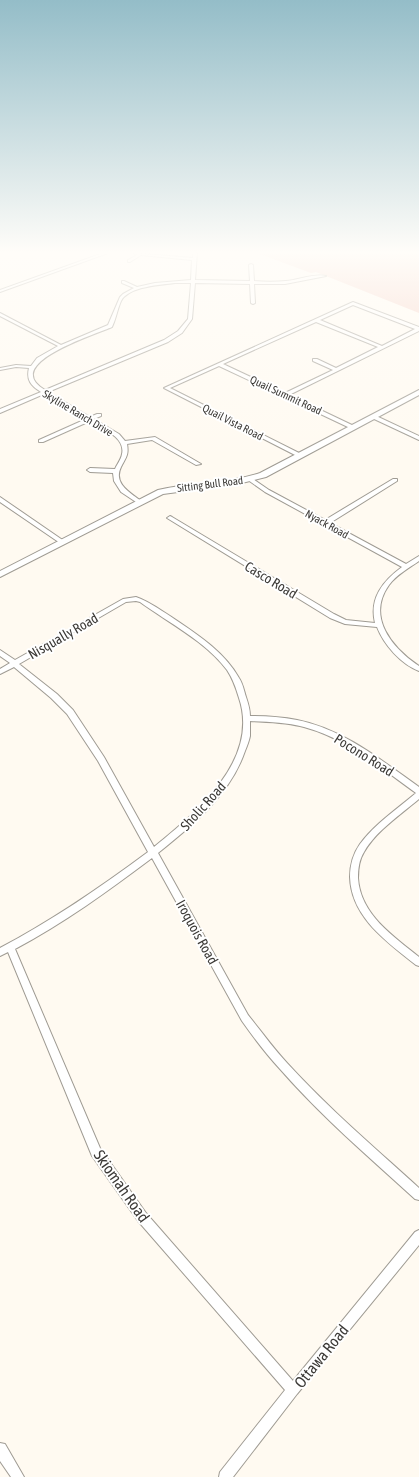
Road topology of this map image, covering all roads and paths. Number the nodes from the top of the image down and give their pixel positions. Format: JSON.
{"nodes":[{"id":1,"x":15,"y":322,"type":"edge"},
{"id":2,"x":113,"y":322,"type":"edge"},
{"id":3,"x":188,"y":322,"type":"edge"},
{"id":4,"x":312,"y":322,"type":"edge"},
{"id":5,"x":320,"y":322,"type":"edge"},
{"id":6,"x":401,"y":322,"type":"edge"},
{"id":7,"x":419,"y":329,"type":"edge"},
{"id":8,"x":62,"y":347,"type":"junction"},
{"id":9,"x":381,"y":348,"type":"junction"},
{"id":10,"x":315,"y":360,"type":"dead end"},
{"id":11,"x":219,"y":364,"type":"junction"},
{"id":12,"x":31,"y":367,"type":"junction"},
{"id":13,"x":0,"y":368,"type":"edge"},
{"id":14,"x":337,"y":370,"type":"junction"},
{"id":15,"x":419,"y":392,"type":"edge"},
{"id":16,"x":44,"y":393,"type":"junction"},
{"id":17,"x":285,"y":395,"type":"junction"},
{"id":18,"x":0,"y":411,"type":"edge"},
{"id":19,"x":98,"y":415,"type":"dead end"},
{"id":20,"x":374,"y":416,"type":"junction"},
{"id":21,"x":89,"y":419,"type":"junction"},
{"id":22,"x":352,"y":427,"type":"junction"},
{"id":23,"x":419,"y":438,"type":"edge"},
{"id":24,"x":41,"y":441,"type":"dead end"},
{"id":25,"x":124,"y":443,"type":"junction"},
{"id":26,"x":299,"y":455,"type":"junction"},
{"id":27,"x":198,"y":464,"type":"dead end"},
{"id":28,"x":90,"y":470,"type":"dead end"},
{"id":29,"x":115,"y":471,"type":"junction"},
{"id":30,"x":250,"y":479,"type":"junction"},
{"id":31,"x":395,"y":480,"type":"dead end"},
{"id":32,"x":0,"y":499,"type":"edge"},
{"id":33,"x":139,"y":502,"type":"junction"},
{"id":34,"x":170,"y":518,"type":"dead end"},
{"id":35,"x":325,"y":523,"type":"junction"},
{"id":36,"x":62,"y":542,"type":"junction"},
{"id":37,"x":419,"y":558,"type":"edge"},
{"id":38,"x":406,"y":567,"type":"junction"},
{"id":39,"x":0,"y":574,"type":"edge"},
{"id":40,"x":126,"y":600,"type":"joint"},
{"id":41,"x":378,"y":625,"type":"junction"},
{"id":42,"x":0,"y":652,"type":"edge"},
{"id":43,"x":15,"y":664,"type":"junction"},
{"id":44,"x":419,"y":669,"type":"edge"},
{"id":45,"x":0,"y":672,"type":"edge"},
{"id":46,"x":247,"y":718,"type":"junction"},
{"id":47,"x":419,"y":793,"type":"edge"},
{"id":48,"x":153,"y":853,"type":"junction"},
{"id":49,"x":5,"y":949,"type":"edge"},
{"id":50,"x":419,"y":962,"type":"edge"},
{"id":51,"x":419,"y":1196,"type":"edge"},
{"id":52,"x":419,"y":1236,"type":"edge"},
{"id":53,"x":293,"y":1390,"type":"junction"},
{"id":54,"x":0,"y":1449,"type":"edge"},
{"id":55,"x":18,"y":1477,"type":"edge"},
{"id":56,"x":225,"y":1477,"type":"edge"}],
"edges":[{"from":1,"to":8,"type":"street"},
{"from":2,"to":8,"type":"street"},
{"from":3,"to":16,"type":"street"},
{"from":4,"to":11,"type":"street"},
{"from":5,"to":9,"type":"street"},
{"from":6,"to":7,"type":"street"},
{"from":7,"to":9,"type":"street"},
{"from":8,"to":12,"type":"street"},
{"from":9,"to":14,"type":"street"},
{"from":10,"to":14,"type":"street"},
{"from":11,"to":17,"type":"street","name":"Quail Summit Road"},
{"from":11,"to":26,"type":"street","name":"Quail Vista Road"},
{"from":12,"to":13,"type":"street"},
{"from":12,"to":16,"type":"street","name":"Skyline Ranch Drive"},
{"from":14,"to":17,"type":"street"},
{"from":15,"to":20,"type":"street","name":"Sitting Bull Road"},
{"from":16,"to":18,"type":"street"},
{"from":16,"to":21,"type":"street","name":"Skyline Ranch Drive"},
{"from":17,"to":22,"type":"street","name":"Quail Summit Road"},
{"from":19,"to":21,"type":"street"},
{"from":20,"to":22,"type":"street","name":"Sitting Bull Road"},
{"from":20,"to":23,"type":"street"},
{"from":21,"to":24,"type":"street"},
{"from":21,"to":25,"type":"street","name":"Skyline Ranch Drive"},
{"from":22,"to":26,"type":"street","name":"Sitting Bull Road"},
{"from":25,"to":27,"type":"street"},
{"from":25,"to":29,"type":"street","name":"Skyline Ranch Drive"},
{"from":26,"to":30,"type":"street","name":"Sitting Bull Road"},
{"from":28,"to":29,"type":"street"},
{"from":29,"to":33,"type":"street"},
{"from":30,"to":33,"type":"street","name":"Sitting Bull Road"},
{"from":30,"to":35,"type":"street","name":"Nyack Road"},
{"from":31,"to":35,"type":"street"},
{"from":32,"to":36,"type":"street"},
{"from":33,"to":36,"type":"street","name":"Sitting Bull Road"},
{"from":34,"to":41,"type":"street","name":"Casco Road"},
{"from":35,"to":38,"type":"street","name":"Nyack Road"},
{"from":36,"to":39,"type":"street","name":"Sitting Bull Road"},
{"from":37,"to":38,"type":"street"},
{"from":38,"to":41,"type":"street"},
{"from":40,"to":43,"type":"street","name":"Nisqually Road"},
{"from":40,"to":46,"type":"street","name":"Sholic Road"},
{"from":41,"to":44,"type":"street"},
{"from":42,"to":43,"type":"street","name":"Iroquois Road"},
{"from":43,"to":45,"type":"street","name":"Nisqually Road"},
{"from":43,"to":48,"type":"street","name":"Iroquois Road"},
{"from":46,"to":47,"type":"street","name":"Pocono Road"},
{"from":46,"to":48,"type":"street","name":"Sholic Road"},
{"from":47,"to":50,"type":"street"},
{"from":48,"to":49,"type":"street","name":"Sholic Road"},
{"from":48,"to":51,"type":"street","name":"Iroquois Road"},
{"from":49,"to":53,"type":"street","name":"Skiomah Road"},
{"from":52,"to":53,"type":"street","name":"Ottawa Road"},
{"from":53,"to":56,"type":"street","name":"Ottawa Road"},
{"from":54,"to":55,"type":"street"}]}
